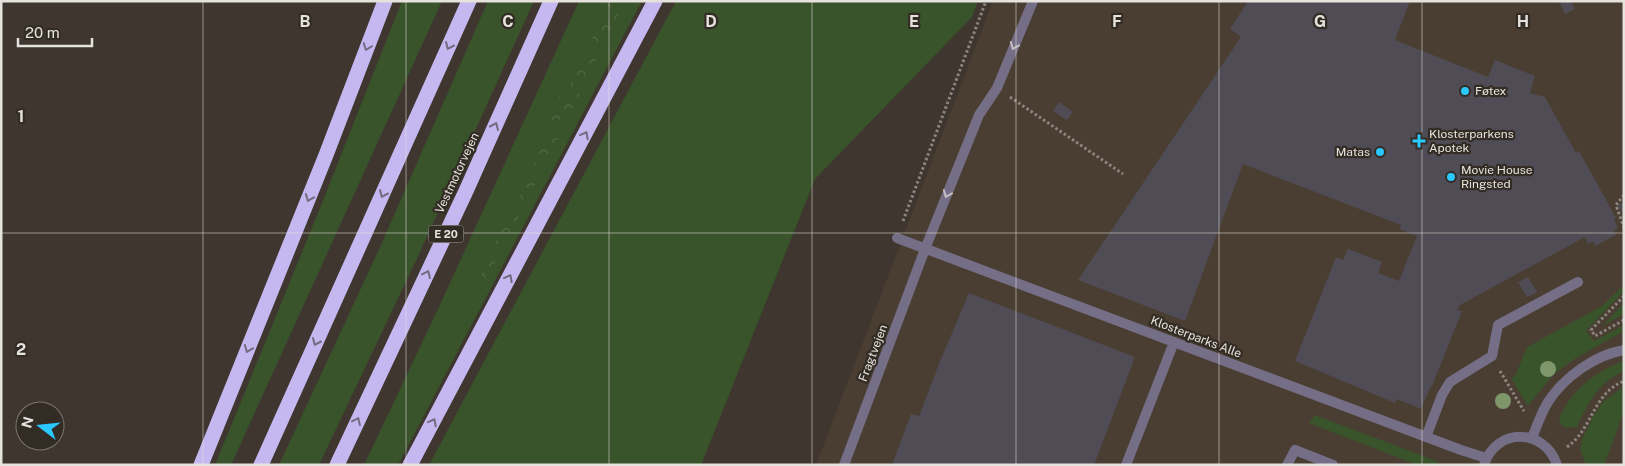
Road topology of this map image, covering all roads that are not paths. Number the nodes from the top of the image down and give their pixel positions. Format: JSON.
{"nodes":[{"id":1,"x":385,"y":1,"type":"edge"},
{"id":2,"x":469,"y":1,"type":"edge"},
{"id":3,"x":551,"y":1,"type":"edge"},
{"id":4,"x":655,"y":1,"type":"edge"},
{"id":5,"x":1033,"y":1,"type":"edge"},
{"id":6,"x":897,"y":238,"type":"road end"},
{"id":7,"x":925,"y":249,"type":"junction"},
{"id":8,"x":1578,"y":282,"type":"dead end"},
{"id":9,"x":1624,"y":341,"type":"edge"},
{"id":10,"x":1174,"y":342,"type":"junction"},
{"id":11,"x":1624,"y":350,"type":"edge"},
{"id":12,"x":1610,"y":352,"type":"junction"},
{"id":13,"x":1426,"y":437,"type":"junction"},
{"id":14,"x":1532,"y":438,"type":"junction"},
{"id":15,"x":1556,"y":461,"type":"edge"},
{"id":16,"x":1485,"y":462,"type":"edge"},
{"id":17,"x":201,"y":465,"type":"edge"},
{"id":18,"x":261,"y":465,"type":"edge"},
{"id":19,"x":337,"y":465,"type":"edge"},
{"id":20,"x":410,"y":465,"type":"edge"},
{"id":21,"x":844,"y":465,"type":"edge"},
{"id":22,"x":1126,"y":465,"type":"edge"},
{"id":23,"x":1287,"y":465,"type":"edge"},
{"id":24,"x":1333,"y":465,"type":"edge"}],
"edges":[{"from":1,"to":17,"type":"highway","one_way":true},
{"from":2,"to":18,"type":"highway","one_way":true},
{"from":19,"to":3,"type":"highway","name":"Vestmotorvejen","number":"E 20","one_way":true},
{"from":20,"to":4,"type":"highway","one_way":true},
{"from":5,"to":7,"type":"street","name":"Fragtvejen","one_way":true},
{"from":6,"to":7,"type":"street","name":"Klosterparks Alle"},
{"from":7,"to":10,"type":"street","name":"Klosterparks Alle"},
{"from":7,"to":21,"type":"street","name":"Fragtvejen"},
{"from":8,"to":13,"type":"street"},
{"from":9,"to":12,"type":"street"},
{"from":10,"to":13,"type":"street","name":"Klosterparks Alle"},
{"from":10,"to":22,"type":"street"},
{"from":11,"to":12,"type":"street"},
{"from":12,"to":14,"type":"street"},
{"from":13,"to":16,"type":"street","name":"Klosterparks Alle"},
{"from":14,"to":15,"type":"street"},
{"from":14,"to":16,"type":"street"},
{"from":23,"to":24,"type":"street"}]}
